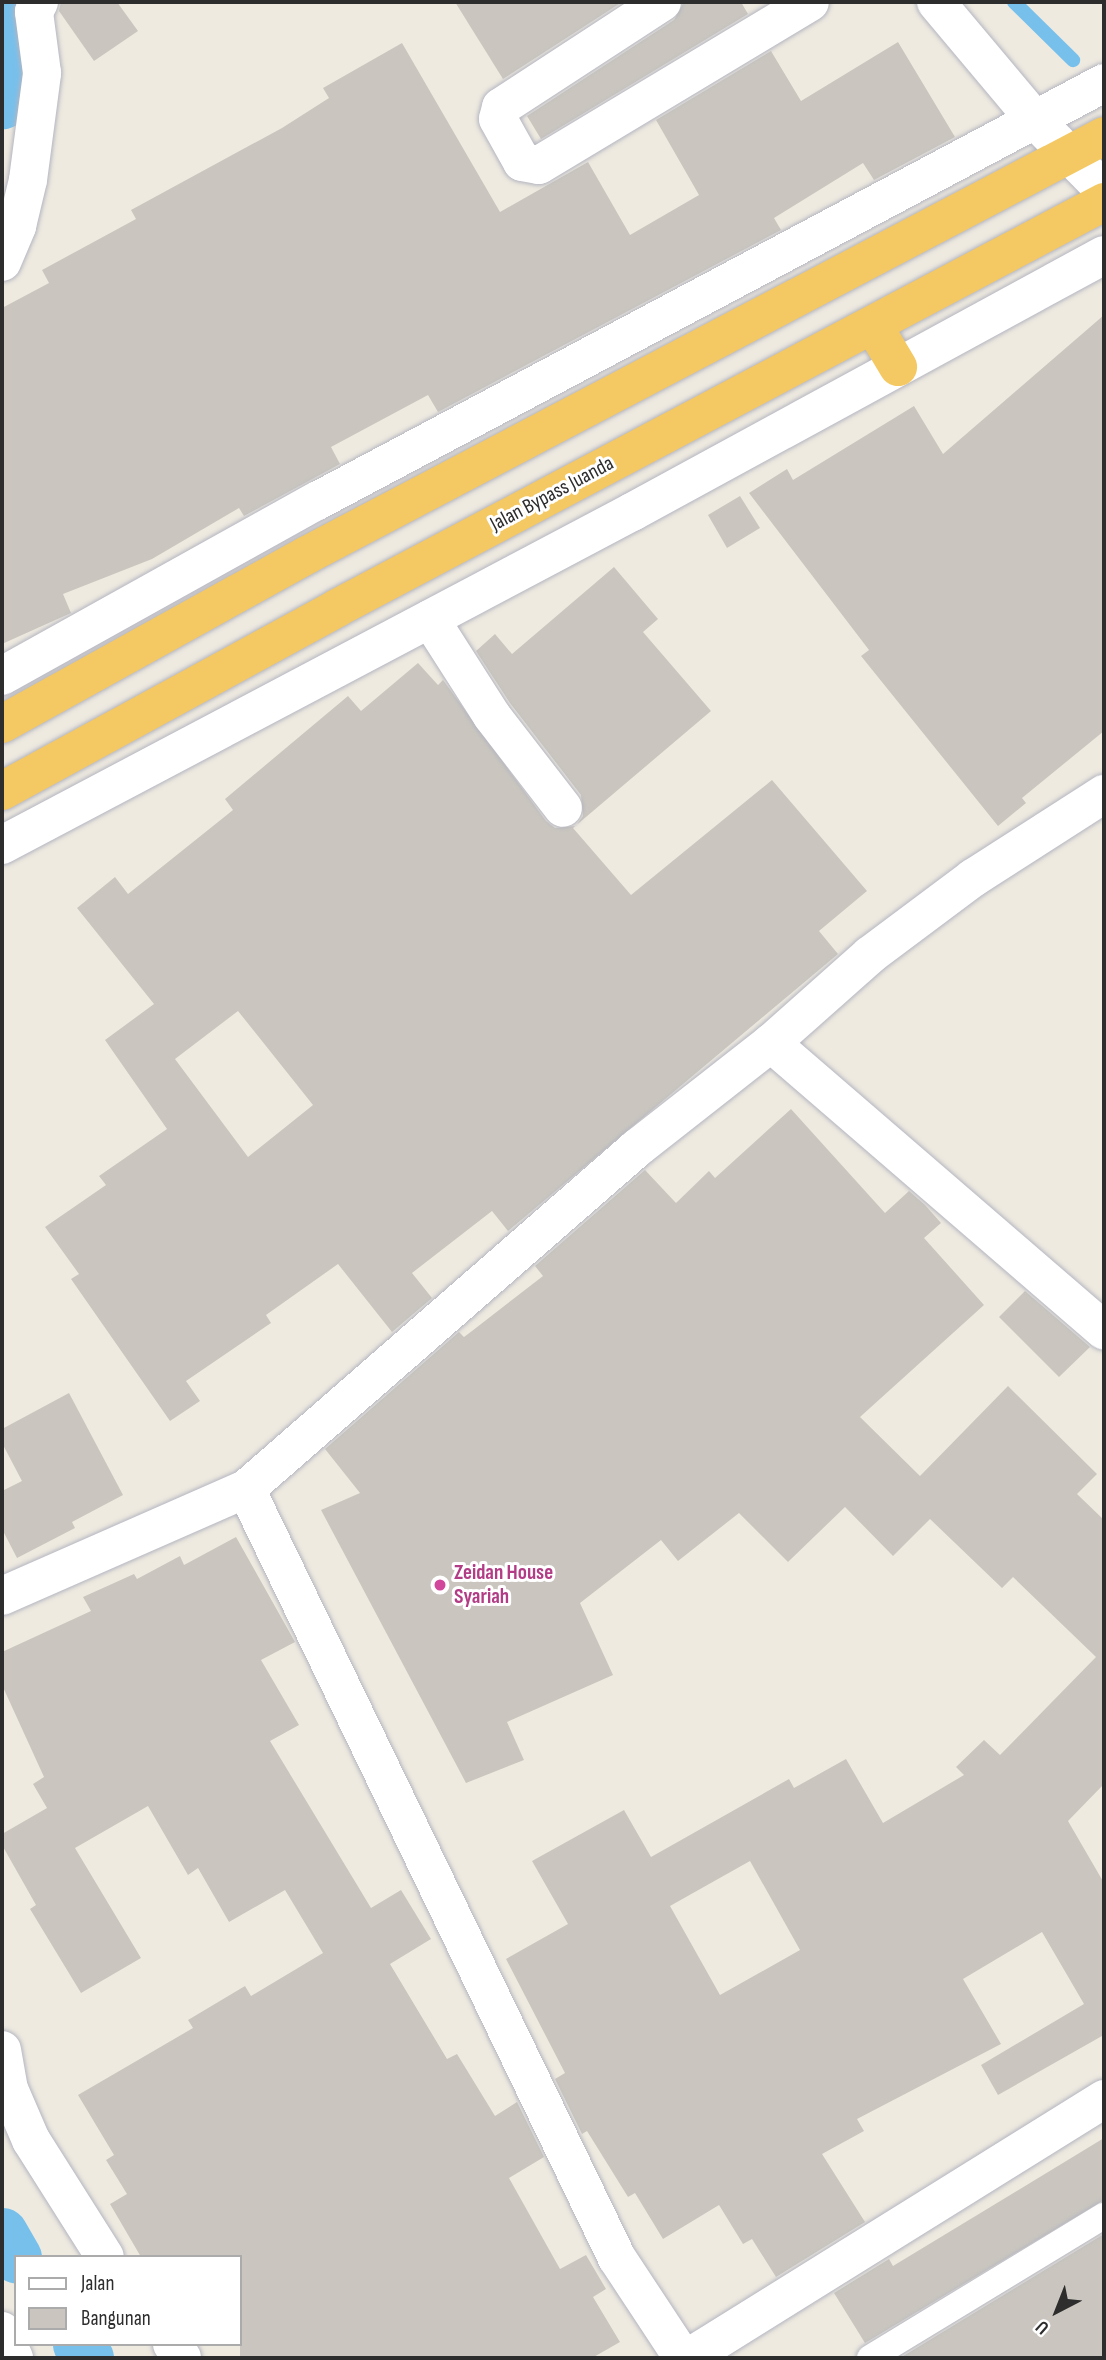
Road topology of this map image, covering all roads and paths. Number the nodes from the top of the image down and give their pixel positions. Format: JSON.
{"nodes":[{"id":1,"x":39,"y":2,"type":"edge"},
{"id":2,"x":662,"y":2,"type":"edge"},
{"id":3,"x":810,"y":2,"type":"edge"},
{"id":4,"x":936,"y":2,"type":"edge"},
{"id":5,"x":1104,"y":83,"type":"edge"},
{"id":6,"x":1043,"y":116,"type":"junction"},
{"id":7,"x":1086,"y":146,"type":"edge"},
{"id":8,"x":1104,"y":190,"type":"edge"},
{"id":9,"x":1104,"y":202,"type":"edge"},
{"id":10,"x":1104,"y":255,"type":"edge"},
{"id":11,"x":2,"y":262,"type":"edge"},
{"id":12,"x":873,"y":325,"type":"junction"},
{"id":13,"x":898,"y":367,"type":"junction"},
{"id":14,"x":430,"y":619,"type":"junction"},
{"id":15,"x":2,"y":676,"type":"edge"},
{"id":16,"x":2,"y":724,"type":"edge"},
{"id":17,"x":2,"y":792,"type":"edge"},
{"id":18,"x":1104,"y":794,"type":"edge"},
{"id":19,"x":563,"y":808,"type":"dead end"},
{"id":20,"x":2,"y":845,"type":"edge"},
{"id":21,"x":771,"y":1043,"type":"junction"},
{"id":22,"x":1104,"y":1330,"type":"edge"},
{"id":23,"x":246,"y":1489,"type":"junction"},
{"id":24,"x":2,"y":1596,"type":"edge"},
{"id":25,"x":2,"y":2050,"type":"edge"},
{"id":26,"x":1104,"y":2099,"type":"edge"},
{"id":27,"x":1104,"y":2216,"type":"edge"},
{"id":28,"x":103,"y":2255,"type":"edge"},
{"id":29,"x":2,"y":2331,"type":"edge"},
{"id":30,"x":14,"y":2358,"type":"edge"},
{"id":31,"x":685,"y":2358,"type":"edge"},
{"id":32,"x":870,"y":2358,"type":"edge"}],
"edges":[{"from":1,"to":11,"type":"street"},
{"from":2,"to":3,"type":"street"},
{"from":4,"to":6,"type":"street"},
{"from":5,"to":6,"type":"street"},
{"from":6,"to":7,"type":"street"},
{"from":6,"to":15,"type":"street"},
{"from":7,"to":8,"type":"street"},
{"from":7,"to":16,"type":"highway"},
{"from":9,"to":12,"type":"highway","name":"Jalan Bypass Juanda"},
{"from":10,"to":13,"type":"street"},
{"from":12,"to":13,"type":"highway"},
{"from":12,"to":17,"type":"highway","name":"Jalan Bypass Juanda"},
{"from":13,"to":14,"type":"street"},
{"from":14,"to":19,"type":"street"},
{"from":14,"to":20,"type":"street"},
{"from":18,"to":21,"type":"street"},
{"from":21,"to":22,"type":"street"},
{"from":21,"to":23,"type":"street"},
{"from":23,"to":24,"type":"street"},
{"from":23,"to":31,"type":"street"},
{"from":25,"to":28,"type":"street"},
{"from":26,"to":31,"type":"street"},
{"from":27,"to":32,"type":"lane"},
{"from":29,"to":30,"type":"street"}]}
